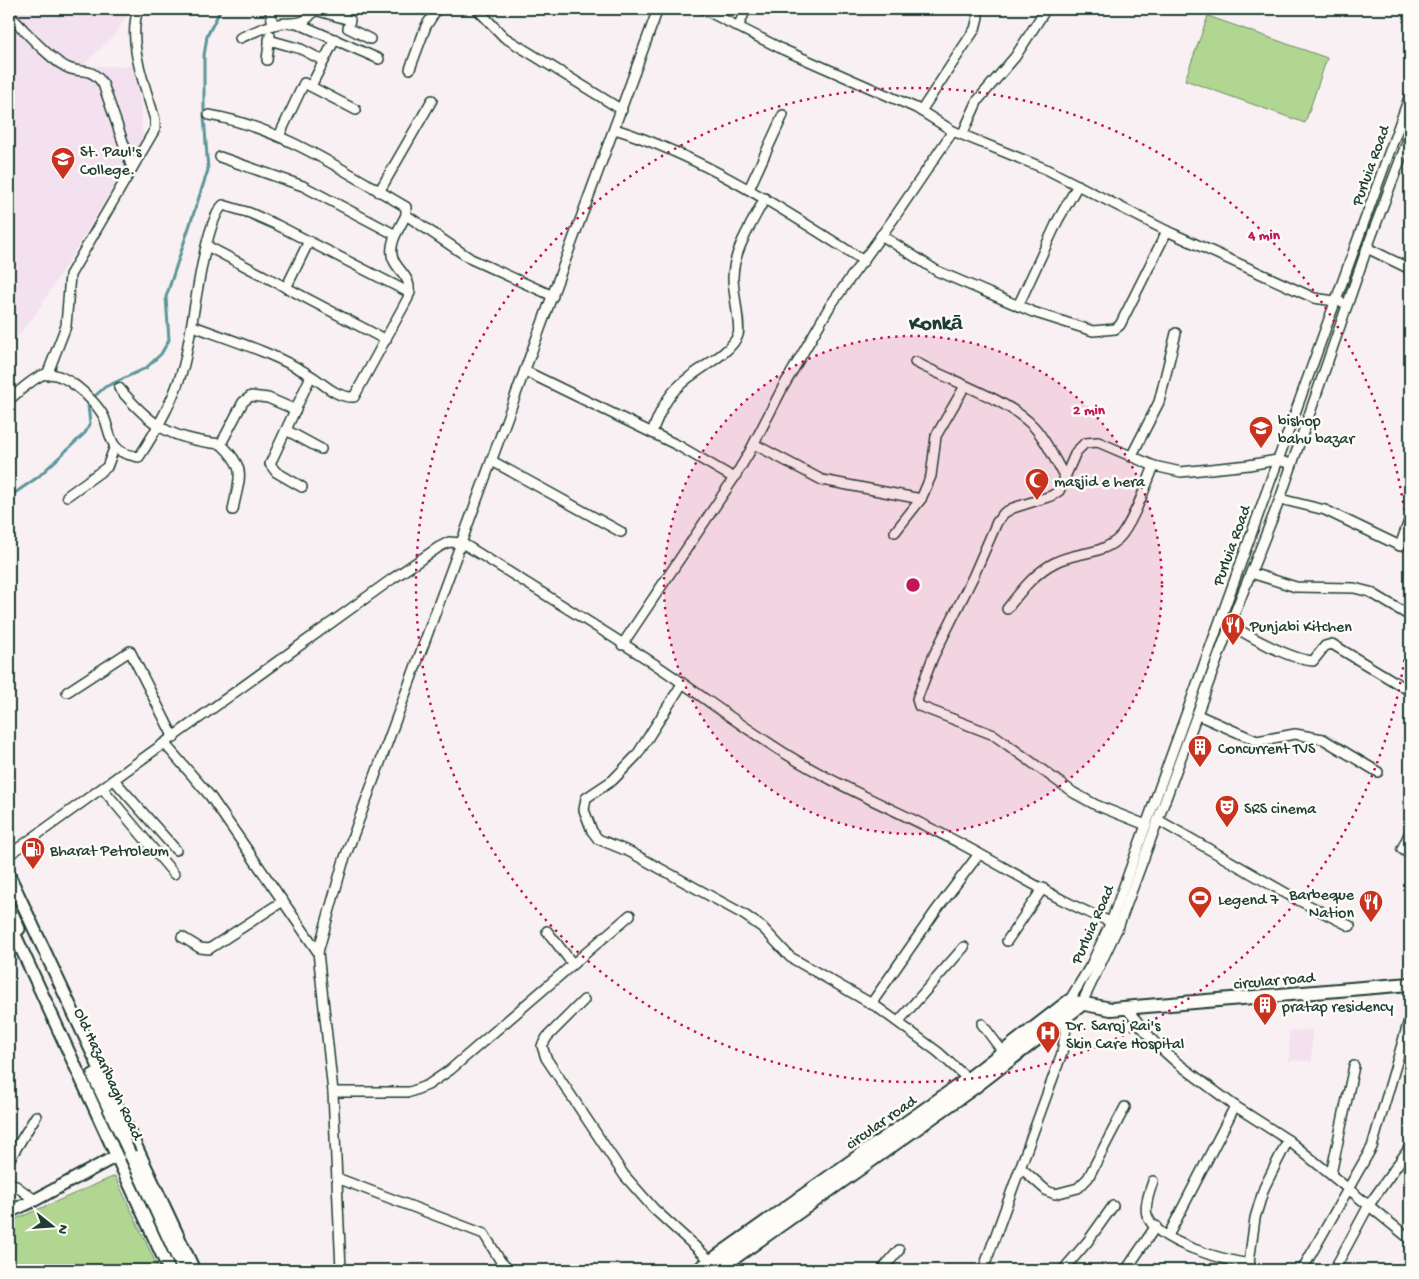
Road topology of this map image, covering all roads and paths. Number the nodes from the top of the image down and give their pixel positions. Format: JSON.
{"nodes":[{"id":1,"x":138,"y":9,"type":"edge"},
{"id":2,"x":270,"y":9,"type":"edge"},
{"id":3,"x":315,"y":9,"type":"edge"},
{"id":4,"x":437,"y":9,"type":"edge"},
{"id":5,"x":477,"y":9,"type":"edge"},
{"id":6,"x":658,"y":9,"type":"edge"},
{"id":7,"x":703,"y":9,"type":"edge"},
{"id":8,"x":746,"y":9,"type":"edge"},
{"id":9,"x":976,"y":9,"type":"edge"},
{"id":10,"x":1046,"y":9,"type":"edge"},
{"id":11,"x":719,"y":12,"type":"edge"},
{"id":12,"x":9,"y":14,"type":"edge"},
{"id":13,"x":299,"y":24,"type":"junction"},
{"id":14,"x":272,"y":26,"type":"junction"},
{"id":15,"x":738,"y":27,"type":"junction"},
{"id":16,"x":240,"y":38,"type":"dead end"},
{"id":17,"x":335,"y":39,"type":"junction"},
{"id":18,"x":370,"y":39,"type":"dead end"},
{"id":19,"x":269,"y":40,"type":"junction"},
{"id":20,"x":379,"y":59,"type":"dead end"},
{"id":21,"x":267,"y":60,"type":"dead end"},
{"id":22,"x":324,"y":61,"type":"junction"},
{"id":23,"x":410,"y":69,"type":"dead end"},
{"id":24,"x":311,"y":86,"type":"junction"},
{"id":25,"x":1410,"y":95,"type":"edge"},
{"id":26,"x":432,"y":100,"type":"dead end"},
{"id":27,"x":356,"y":110,"type":"dead end"},
{"id":28,"x":622,"y":110,"type":"junction"},
{"id":29,"x":921,"y":111,"type":"junction"},
{"id":30,"x":209,"y":115,"type":"dead end"},
{"id":31,"x":783,"y":115,"type":"dead end"},
{"id":32,"x":615,"y":129,"type":"junction"},
{"id":33,"x":958,"y":132,"type":"junction"},
{"id":34,"x":1410,"y":134,"type":"edge"},
{"id":35,"x":279,"y":136,"type":"junction"},
{"id":36,"x":220,"y":157,"type":"dead end"},
{"id":37,"x":132,"y":168,"type":"junction"},
{"id":38,"x":1078,"y":185,"type":"junction"},
{"id":39,"x":749,"y":189,"type":"junction"},
{"id":40,"x":379,"y":192,"type":"junction"},
{"id":41,"x":765,"y":198,"type":"junction"},
{"id":42,"x":406,"y":215,"type":"junction"},
{"id":43,"x":1167,"y":231,"type":"junction"},
{"id":44,"x":881,"y":235,"type":"junction"},
{"id":45,"x":395,"y":236,"type":"junction"},
{"id":46,"x":309,"y":240,"type":"junction"},
{"id":47,"x":207,"y":246,"type":"junction"},
{"id":48,"x":1367,"y":248,"type":"junction"},
{"id":49,"x":864,"y":261,"type":"junction"},
{"id":50,"x":1410,"y":269,"type":"edge"},
{"id":51,"x":286,"y":288,"type":"junction"},
{"id":52,"x":410,"y":293,"type":"junction"},
{"id":53,"x":553,"y":296,"type":"junction"},
{"id":54,"x":1335,"y":301,"type":"junction"},
{"id":55,"x":1348,"y":304,"type":"junction"},
{"id":56,"x":1018,"y":306,"type":"junction"},
{"id":57,"x":193,"y":326,"type":"junction"},
{"id":58,"x":1176,"y":333,"type":"dead end"},
{"id":59,"x":386,"y":340,"type":"junction"},
{"id":60,"x":915,"y":362,"type":"dead end"},
{"id":61,"x":525,"y":371,"type":"junction"},
{"id":62,"x":47,"y":375,"type":"junction"},
{"id":63,"x":311,"y":376,"type":"junction"},
{"id":64,"x":965,"y":386,"type":"junction"},
{"id":65,"x":119,"y":388,"type":"dead end"},
{"id":66,"x":9,"y":400,"type":"edge"},
{"id":67,"x":296,"y":410,"type":"junction"},
{"id":68,"x":158,"y":426,"type":"junction"},
{"id":69,"x":286,"y":430,"type":"junction"},
{"id":70,"x":652,"y":432,"type":"junction"},
{"id":71,"x":221,"y":444,"type":"junction"},
{"id":72,"x":754,"y":444,"type":"junction"},
{"id":73,"x":115,"y":446,"type":"junction"},
{"id":74,"x":321,"y":449,"type":"dead end"},
{"id":75,"x":1131,"y":457,"type":"junction"},
{"id":76,"x":1277,"y":460,"type":"junction"},
{"id":77,"x":492,"y":461,"type":"junction"},
{"id":78,"x":1292,"y":464,"type":"junction"},
{"id":79,"x":1154,"y":466,"type":"junction"},
{"id":80,"x":1065,"y":477,"type":"junction"},
{"id":81,"x":734,"y":478,"type":"junction"},
{"id":82,"x":302,"y":487,"type":"dead end"},
{"id":83,"x":67,"y":496,"type":"dead end"},
{"id":84,"x":921,"y":499,"type":"junction"},
{"id":85,"x":1280,"y":499,"type":"junction"},
{"id":86,"x":233,"y":510,"type":"dead end"},
{"id":87,"x":1410,"y":518,"type":"edge"},
{"id":88,"x":621,"y":532,"type":"dead end"},
{"id":89,"x":895,"y":532,"type":"dead end"},
{"id":90,"x":462,"y":543,"type":"junction"},
{"id":91,"x":1251,"y":574,"type":"junction"},
{"id":92,"x":1007,"y":609,"type":"dead end"},
{"id":93,"x":1410,"y":616,"type":"edge"},
{"id":94,"x":1220,"y":618,"type":"junction"},
{"id":95,"x":1230,"y":624,"type":"junction"},
{"id":96,"x":622,"y":645,"type":"junction"},
{"id":97,"x":682,"y":684,"type":"junction"},
{"id":98,"x":1410,"y":691,"type":"edge"},
{"id":99,"x":67,"y":692,"type":"dead end"},
{"id":100,"x":1198,"y":715,"type":"junction"},
{"id":101,"x":174,"y":738,"type":"junction"},
{"id":102,"x":165,"y":744,"type":"junction"},
{"id":103,"x":1378,"y":772,"type":"dead end"},
{"id":104,"x":114,"y":781,"type":"junction"},
{"id":105,"x":103,"y":789,"type":"junction"},
{"id":106,"x":1158,"y":820,"type":"junction"},
{"id":107,"x":1146,"y":825,"type":"junction"},
{"id":108,"x":1410,"y":832,"type":"edge"},
{"id":109,"x":176,"y":850,"type":"dead end"},
{"id":110,"x":979,"y":854,"type":"junction"},
{"id":111,"x":9,"y":855,"type":"edge"},
{"id":112,"x":1410,"y":855,"type":"edge"},
{"id":113,"x":174,"y":874,"type":"dead end"},
{"id":114,"x":9,"y":875,"type":"edge"},
{"id":115,"x":1043,"y":888,"type":"junction"},
{"id":116,"x":9,"y":889,"type":"edge"},
{"id":117,"x":283,"y":901,"type":"junction"},
{"id":118,"x":9,"y":906,"type":"edge"},
{"id":119,"x":630,"y":916,"type":"dead end"},
{"id":120,"x":9,"y":922,"type":"edge"},
{"id":121,"x":1115,"y":924,"type":"junction"},
{"id":122,"x":1350,"y":926,"type":"dead end"},
{"id":123,"x":547,"y":931,"type":"dead end"},
{"id":124,"x":182,"y":937,"type":"dead end"},
{"id":125,"x":1007,"y":942,"type":"dead end"},
{"id":126,"x":964,"y":947,"type":"dead end"},
{"id":127,"x":318,"y":952,"type":"junction"},
{"id":128,"x":572,"y":963,"type":"junction"},
{"id":129,"x":1410,"y":984,"type":"edge"},
{"id":130,"x":584,"y":1000,"type":"dead end"},
{"id":131,"x":1075,"y":1003,"type":"junction"},
{"id":132,"x":872,"y":1004,"type":"junction"},
{"id":133,"x":1126,"y":1008,"type":"junction"},
{"id":134,"x":1068,"y":1016,"type":"junction"},
{"id":135,"x":1410,"y":1017,"type":"edge"},
{"id":136,"x":898,"y":1022,"type":"junction"},
{"id":137,"x":982,"y":1024,"type":"dead end"},
{"id":138,"x":1003,"y":1052,"type":"junction"},
{"id":139,"x":1354,"y":1066,"type":"dead end"},
{"id":140,"x":968,"y":1079,"type":"junction"},
{"id":141,"x":332,"y":1092,"type":"junction"},
{"id":142,"x":1235,"y":1106,"type":"junction"},
{"id":143,"x":1125,"y":1107,"type":"dead end"},
{"id":144,"x":36,"y":1116,"type":"dead end"},
{"id":145,"x":1288,"y":1140,"type":"junction"},
{"id":146,"x":1410,"y":1147,"type":"edge"},
{"id":147,"x":125,"y":1150,"type":"junction"},
{"id":148,"x":9,"y":1160,"type":"edge"},
{"id":149,"x":1021,"y":1168,"type":"junction"},
{"id":150,"x":1331,"y":1174,"type":"junction"},
{"id":151,"x":337,"y":1178,"type":"junction"},
{"id":152,"x":9,"y":1181,"type":"edge"},
{"id":153,"x":1153,"y":1181,"type":"dead end"},
{"id":154,"x":1348,"y":1187,"type":"junction"},
{"id":155,"x":36,"y":1200,"type":"junction"},
{"id":156,"x":1369,"y":1205,"type":"junction"},
{"id":157,"x":1113,"y":1206,"type":"dead end"},
{"id":158,"x":9,"y":1212,"type":"edge"},
{"id":159,"x":1156,"y":1226,"type":"junction"},
{"id":160,"x":1168,"y":1236,"type":"junction"},
{"id":161,"x":1410,"y":1239,"type":"edge"},
{"id":162,"x":899,"y":1250,"type":"dead end"},
{"id":163,"x":720,"y":1265,"type":"edge"},
{"id":164,"x":1249,"y":1267,"type":"edge"},
{"id":165,"x":168,"y":1270,"type":"edge"},
{"id":166,"x":177,"y":1270,"type":"edge"},
{"id":167,"x":183,"y":1270,"type":"edge"},
{"id":168,"x":194,"y":1270,"type":"edge"},
{"id":169,"x":341,"y":1270,"type":"edge"},
{"id":170,"x":509,"y":1270,"type":"edge"},
{"id":171,"x":698,"y":1270,"type":"edge"},
{"id":172,"x":882,"y":1270,"type":"edge"},
{"id":173,"x":983,"y":1270,"type":"edge"},
{"id":174,"x":1063,"y":1270,"type":"edge"},
{"id":175,"x":1126,"y":1270,"type":"edge"},
{"id":176,"x":1302,"y":1270,"type":"edge"},
{"id":177,"x":1334,"y":1270,"type":"edge"}],
"edges":[{"from":1,"to":37,"type":"street"},
{"from":2,"to":14,"type":"street"},
{"from":3,"to":13,"type":"street"},
{"from":3,"to":18,"type":"street"},
{"from":4,"to":23,"type":"street"},
{"from":5,"to":28,"type":"street"},
{"from":6,"to":28,"type":"street"},
{"from":7,"to":11,"type":"street"},
{"from":8,"to":15,"type":"street"},
{"from":9,"to":29,"type":"street"},
{"from":10,"to":33,"type":"street"},
{"from":11,"to":15,"type":"street"},
{"from":12,"to":37,"type":"street"},
{"from":13,"to":14,"type":"street"},
{"from":13,"to":17,"type":"street"},
{"from":14,"to":16,"type":"street"},
{"from":14,"to":19,"type":"street"},
{"from":15,"to":29,"type":"street"},
{"from":17,"to":20,"type":"street"},
{"from":17,"to":22,"type":"street"},
{"from":19,"to":21,"type":"street"},
{"from":19,"to":22,"type":"street"},
{"from":22,"to":24,"type":"street"},
{"from":24,"to":27,"type":"street"},
{"from":24,"to":35,"type":"street"},
{"from":25,"to":54,"type":"street","name":"Purluia Road"},
{"from":26,"to":40,"type":"street"},
{"from":28,"to":32,"type":"street"},
{"from":29,"to":33,"type":"street"},
{"from":30,"to":35,"type":"street"},
{"from":31,"to":39,"type":"street"},
{"from":32,"to":39,"type":"street"},
{"from":32,"to":53,"type":"street"},
{"from":33,"to":38,"type":"street"},
{"from":33,"to":44,"type":"street"},
{"from":34,"to":48,"type":"street","name":"Purluia Road"},
{"from":35,"to":40,"type":"street"},
{"from":36,"to":45,"type":"street"},
{"from":37,"to":62,"type":"street"},
{"from":38,"to":43,"type":"street"},
{"from":38,"to":56,"type":"street"},
{"from":39,"to":41,"type":"street"},
{"from":40,"to":42,"type":"street"},
{"from":41,"to":49,"type":"street"},
{"from":41,"to":70,"type":"street"},
{"from":42,"to":45,"type":"street"},
{"from":42,"to":53,"type":"street"},
{"from":43,"to":54,"type":"street"},
{"from":43,"to":56,"type":"street"},
{"from":44,"to":49,"type":"street"},
{"from":44,"to":56,"type":"street"},
{"from":45,"to":52,"type":"street"},
{"from":46,"to":47,"type":"street"},
{"from":46,"to":51,"type":"street"},
{"from":46,"to":52,"type":"street"},
{"from":47,"to":51,"type":"street"},
{"from":47,"to":57,"type":"street"},
{"from":48,"to":50,"type":"street"},
{"from":48,"to":55,"type":"street","name":"Purluia Road"},
{"from":49,"to":72,"type":"street"},
{"from":51,"to":59,"type":"street"},
{"from":52,"to":59,"type":"street"},
{"from":53,"to":61,"type":"street"},
{"from":54,"to":55,"type":"street"},
{"from":54,"to":76,"type":"street","name":"Purluia Road"},
{"from":55,"to":78,"type":"street","name":"Purluia Road"},
{"from":57,"to":63,"type":"street"},
{"from":57,"to":68,"type":"street"},
{"from":58,"to":75,"type":"street"},
{"from":59,"to":63,"type":"street"},
{"from":60,"to":64,"type":"street"},
{"from":61,"to":70,"type":"street"},
{"from":61,"to":77,"type":"street"},
{"from":62,"to":66,"type":"street"},
{"from":62,"to":73,"type":"street"},
{"from":63,"to":67,"type":"street"},
{"from":64,"to":80,"type":"street"},
{"from":64,"to":84,"type":"street"},
{"from":65,"to":68,"type":"street"},
{"from":67,"to":69,"type":"street"},
{"from":67,"to":71,"type":"street"},
{"from":68,"to":71,"type":"street"},
{"from":68,"to":73,"type":"street"},
{"from":69,"to":74,"type":"street"},
{"from":69,"to":82,"type":"street"},
{"from":70,"to":81,"type":"street"},
{"from":71,"to":86,"type":"street"},
{"from":72,"to":81,"type":"street"},
{"from":72,"to":84,"type":"street"},
{"from":73,"to":83,"type":"street"},
{"from":75,"to":79,"type":"street"},
{"from":75,"to":80,"type":"street"},
{"from":76,"to":78,"type":"street"},
{"from":76,"to":79,"type":"street"},
{"from":76,"to":94,"type":"street","name":"Purluia Road"},
{"from":77,"to":88,"type":"street"},
{"from":77,"to":90,"type":"street"},
{"from":78,"to":85,"type":"street","name":"Purluia Road"},
{"from":79,"to":92,"type":"street"},
{"from":80,"to":107,"type":"street"},
{"from":81,"to":96,"type":"street"},
{"from":84,"to":89,"type":"street"},
{"from":85,"to":87,"type":"street"},
{"from":85,"to":91,"type":"street","name":"Purluia Road"},
{"from":90,"to":96,"type":"street"},
{"from":90,"to":101,"type":"street"},
{"from":90,"to":127,"type":"street"},
{"from":91,"to":93,"type":"street"},
{"from":91,"to":95,"type":"street","name":"Purluia Road"},
{"from":94,"to":95,"type":"street"},
{"from":94,"to":107,"type":"street","name":"Purluia Road"},
{"from":95,"to":98,"type":"street"},
{"from":95,"to":100,"type":"street","name":"Purluia Road"},
{"from":96,"to":97,"type":"street"},
{"from":97,"to":110,"type":"street"},
{"from":97,"to":132,"type":"street"},
{"from":99,"to":101,"type":"street"},
{"from":100,"to":103,"type":"street"},
{"from":100,"to":106,"type":"street","name":"Purluia Road"},
{"from":101,"to":102,"type":"street"},
{"from":102,"to":104,"type":"street"},
{"from":102,"to":117,"type":"street"},
{"from":104,"to":105,"type":"street"},
{"from":104,"to":109,"type":"street"},
{"from":105,"to":111,"type":"street"},
{"from":105,"to":113,"type":"street"},
{"from":106,"to":121,"type":"street","name":"Purluia Road"},
{"from":106,"to":122,"type":"street"},
{"from":107,"to":121,"type":"street","name":"Purluia Road"},
{"from":108,"to":112,"type":"street"},
{"from":110,"to":115,"type":"street"},
{"from":110,"to":132,"type":"street"},
{"from":114,"to":147,"type":"street"},
{"from":115,"to":121,"type":"street"},
{"from":115,"to":125,"type":"street"},
{"from":116,"to":147,"type":"street","name":"Old Hazaribagh Road"},
{"from":117,"to":124,"type":"street"},
{"from":117,"to":127,"type":"street"},
{"from":118,"to":147,"type":"street","name":"Old Hazaribagh Road"},
{"from":119,"to":128,"type":"street"},
{"from":120,"to":147,"type":"street"},
{"from":121,"to":131,"type":"street","name":"Purluia Road"},
{"from":123,"to":128,"type":"street"},
{"from":126,"to":136,"type":"street"},
{"from":127,"to":141,"type":"street"},
{"from":128,"to":141,"type":"street"},
{"from":129,"to":133,"type":"main road","name":"circular road"},
{"from":130,"to":163,"type":"street"},
{"from":131,"to":133,"type":"main road","name":"circular road"},
{"from":131,"to":134,"type":"main road","name":"circular road"},
{"from":131,"to":138,"type":"main road","name":"circular road"},
{"from":132,"to":136,"type":"street"},
{"from":133,"to":142,"type":"street"},
{"from":134,"to":149,"type":"street"},
{"from":134,"to":163,"type":"main road","name":"circular road"},
{"from":135,"to":154,"type":"street"},
{"from":136,"to":140,"type":"street"},
{"from":137,"to":138,"type":"street"},
{"from":138,"to":140,"type":"main road","name":"circular road"},
{"from":139,"to":150,"type":"street"},
{"from":140,"to":163,"type":"main road","name":"circular road"},
{"from":141,"to":151,"type":"street"},
{"from":142,"to":145,"type":"street"},
{"from":142,"to":160,"type":"street"},
{"from":143,"to":149,"type":"street"},
{"from":144,"to":148,"type":"street"},
{"from":145,"to":150,"type":"street"},
{"from":145,"to":164,"type":"street"},
{"from":146,"to":156,"type":"street"},
{"from":147,"to":155,"type":"street"},
{"from":147,"to":165,"type":"street"},
{"from":147,"to":166,"type":"street","name":"Old Hazaribagh Road"},
{"from":147,"to":167,"type":"street","name":"Old Hazaribagh Road"},
{"from":147,"to":168,"type":"street"},
{"from":149,"to":173,"type":"street"},
{"from":150,"to":154,"type":"street"},
{"from":151,"to":169,"type":"street"},
{"from":151,"to":170,"type":"street"},
{"from":152,"to":155,"type":"street"},
{"from":153,"to":159,"type":"street"},
{"from":154,"to":156,"type":"street"},
{"from":154,"to":176,"type":"street"},
{"from":155,"to":158,"type":"street"},
{"from":156,"to":161,"type":"street"},
{"from":156,"to":177,"type":"street"},
{"from":157,"to":174,"type":"street"},
{"from":159,"to":160,"type":"street"},
{"from":159,"to":175,"type":"street"},
{"from":160,"to":164,"type":"street"},
{"from":162,"to":172,"type":"street"},
{"from":163,"to":171,"type":"main road","name":"circular road"}]}
